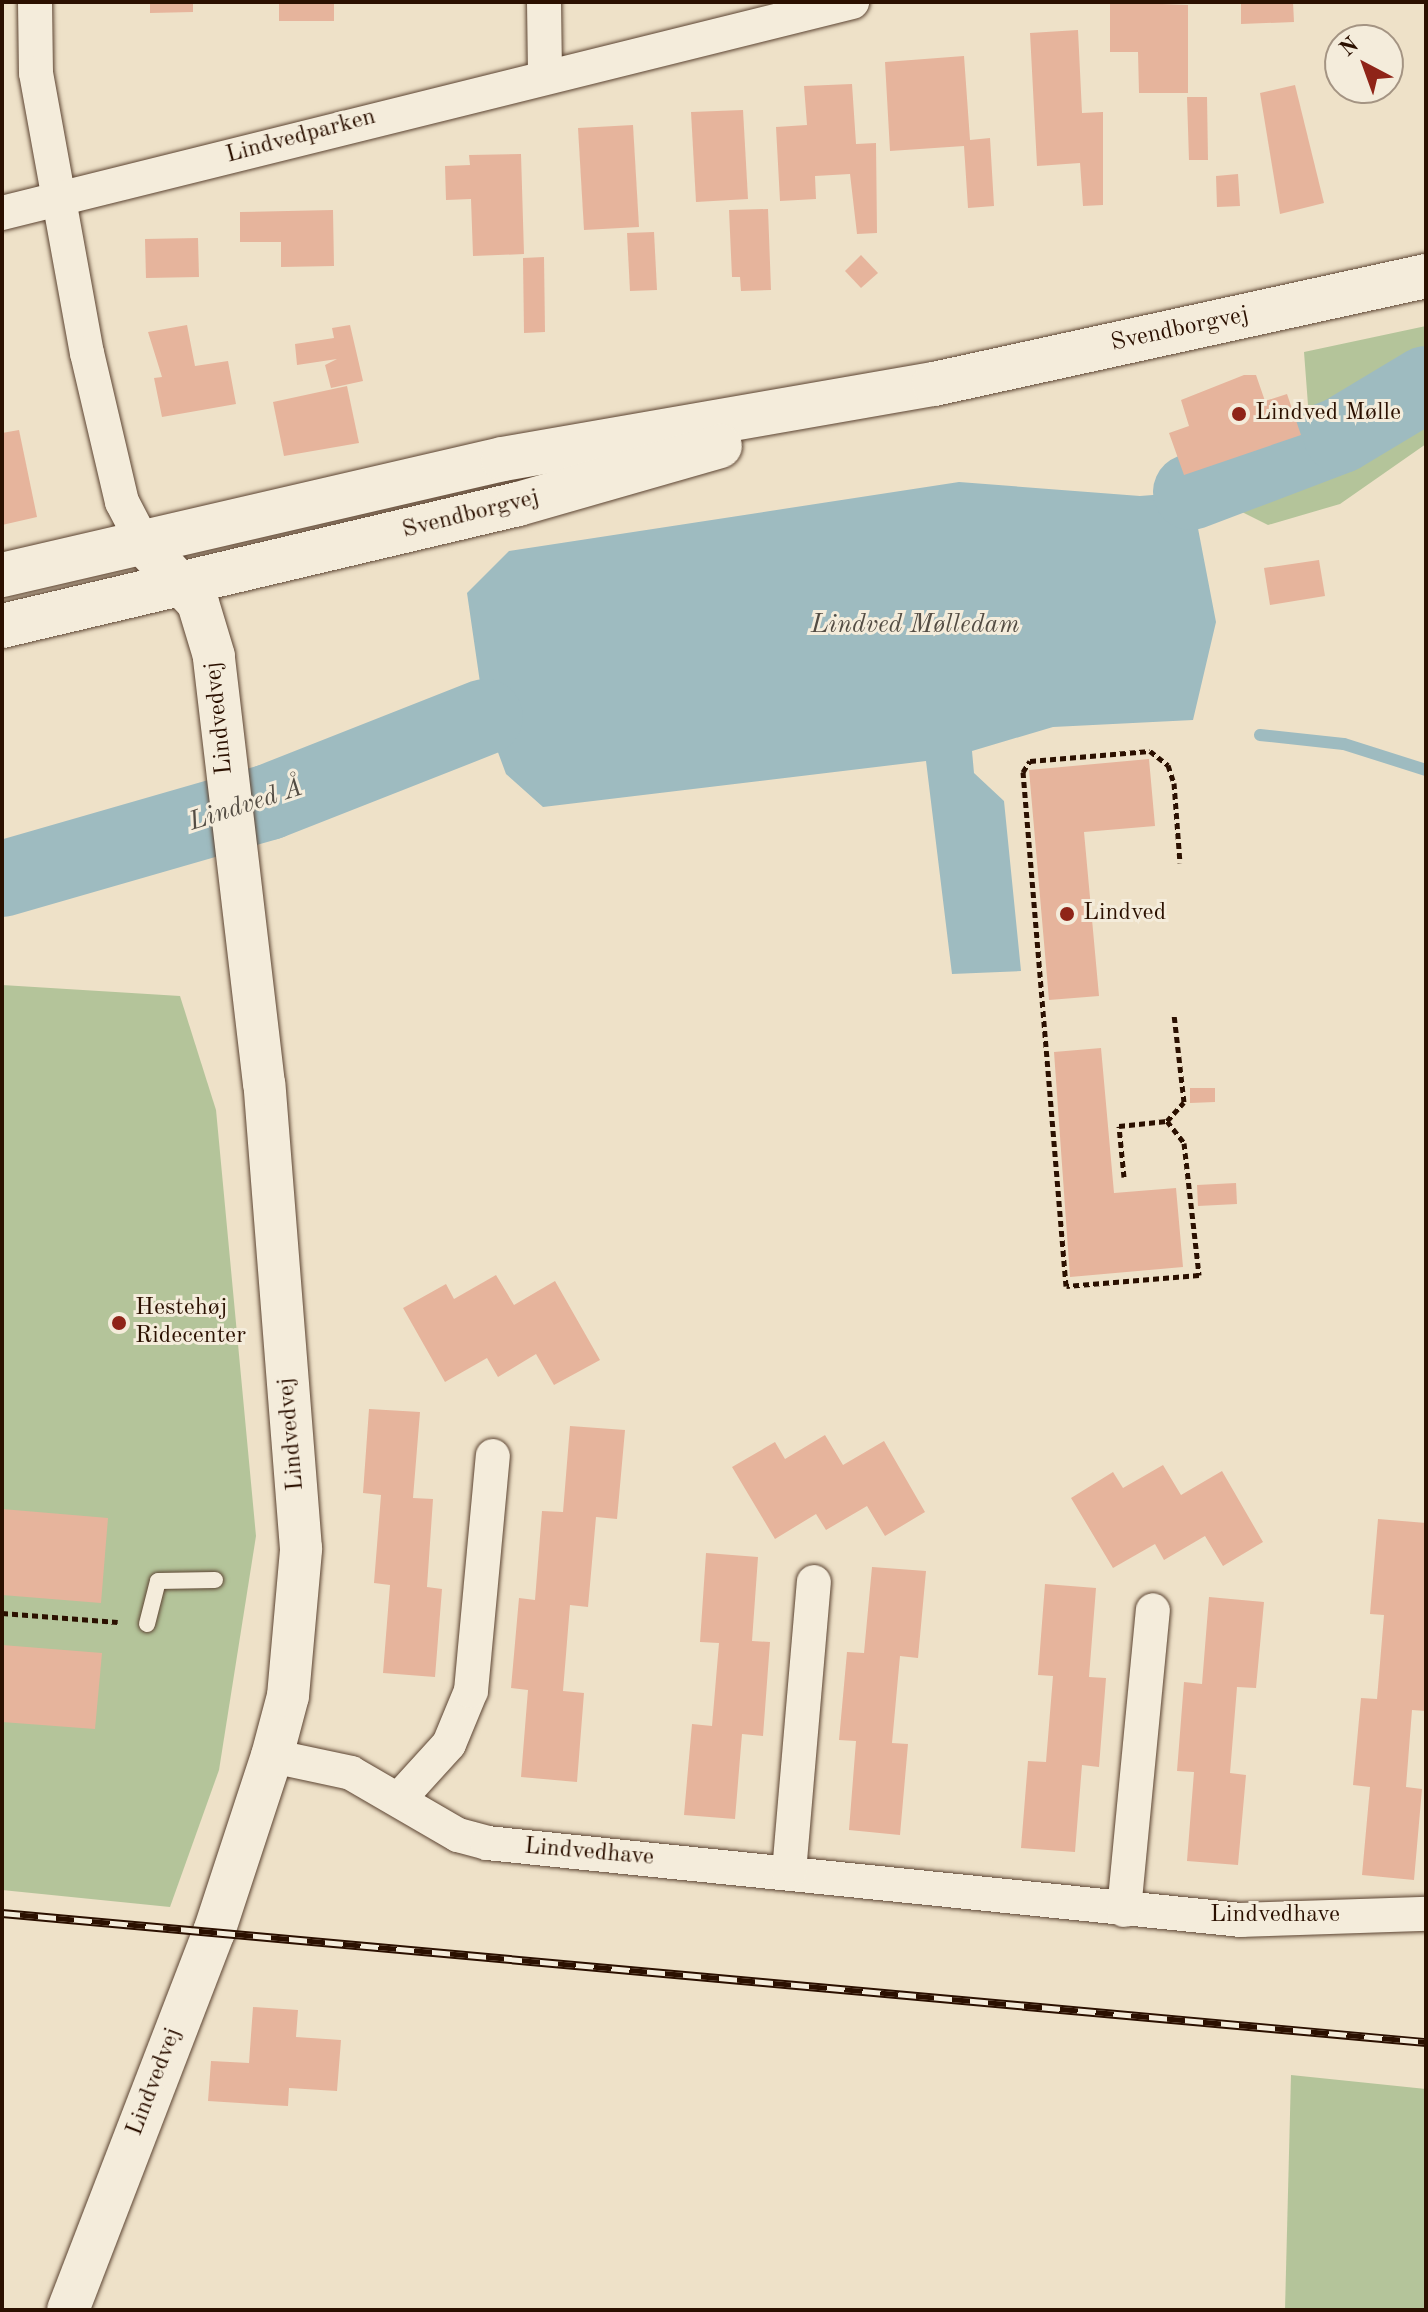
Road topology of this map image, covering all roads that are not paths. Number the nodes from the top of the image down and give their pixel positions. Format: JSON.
{"nodes":[{"id":1,"x":35,"y":2,"type":"edge"},
{"id":2,"x":544,"y":2,"type":"edge"},
{"id":3,"x":852,"y":2,"type":"edge"},
{"id":4,"x":545,"y":74,"type":"junction"},
{"id":5,"x":57,"y":201,"type":"junction"},
{"id":6,"x":2,"y":213,"type":"edge"},
{"id":7,"x":1426,"y":276,"type":"edge"},
{"id":8,"x":934,"y":384,"type":"junction"},
{"id":9,"x":145,"y":546,"type":"junction"},
{"id":10,"x":2,"y":575,"type":"edge"},
{"id":11,"x":185,"y":586,"type":"junction"},
{"id":12,"x":2,"y":626,"type":"edge"},
{"id":13,"x":493,"y":1456,"type":"dead end"},
{"id":14,"x":215,"y":1580,"type":"dead end"},
{"id":15,"x":814,"y":1582,"type":"dead end"},
{"id":16,"x":1153,"y":1610,"type":"dead end"},
{"id":17,"x":147,"y":1624,"type":"road end"},
{"id":18,"x":272,"y":1756,"type":"junction"},
{"id":19,"x":399,"y":1799,"type":"junction"},
{"id":20,"x":789,"y":1872,"type":"junction"},
{"id":21,"x":1124,"y":1910,"type":"junction"},
{"id":22,"x":1426,"y":1914,"type":"edge"},
{"id":23,"x":68,"y":2310,"type":"edge"}],
"edges":[{"from":1,"to":5,"type":"street"},
{"from":2,"to":4,"type":"street"},
{"from":3,"to":4,"type":"street","name":"Lindvedparken"},
{"from":4,"to":5,"type":"street","name":"Lindvedparken"},
{"from":5,"to":6,"type":"street","name":"Lindvedparken"},
{"from":5,"to":9,"type":"street"},
{"from":7,"to":8,"type":"main road","name":"Svendborgvej"},
{"from":8,"to":9,"type":"main road","name":"Svendborgvej"},
{"from":8,"to":11,"type":"main road","name":"Svendborgvej"},
{"from":9,"to":10,"type":"main road","name":"Svendborgvej"},
{"from":9,"to":11,"type":"street","name":"Lindvedvej"},
{"from":11,"to":12,"type":"main road","name":"Svendborgvej"},
{"from":11,"to":18,"type":"street","name":"Lindvedvej"},
{"from":13,"to":19,"type":"street"},
{"from":14,"to":17,"type":"lane"},
{"from":15,"to":20,"type":"street"},
{"from":16,"to":21,"type":"street"},
{"from":18,"to":19,"type":"street","name":"Lindvedhave"},
{"from":18,"to":23,"type":"street","name":"Lindvedvej"},
{"from":19,"to":20,"type":"street","name":"Lindvedhave"},
{"from":20,"to":21,"type":"street","name":"Lindvedhave"},
{"from":21,"to":22,"type":"street","name":"Lindvedhave"}]}
